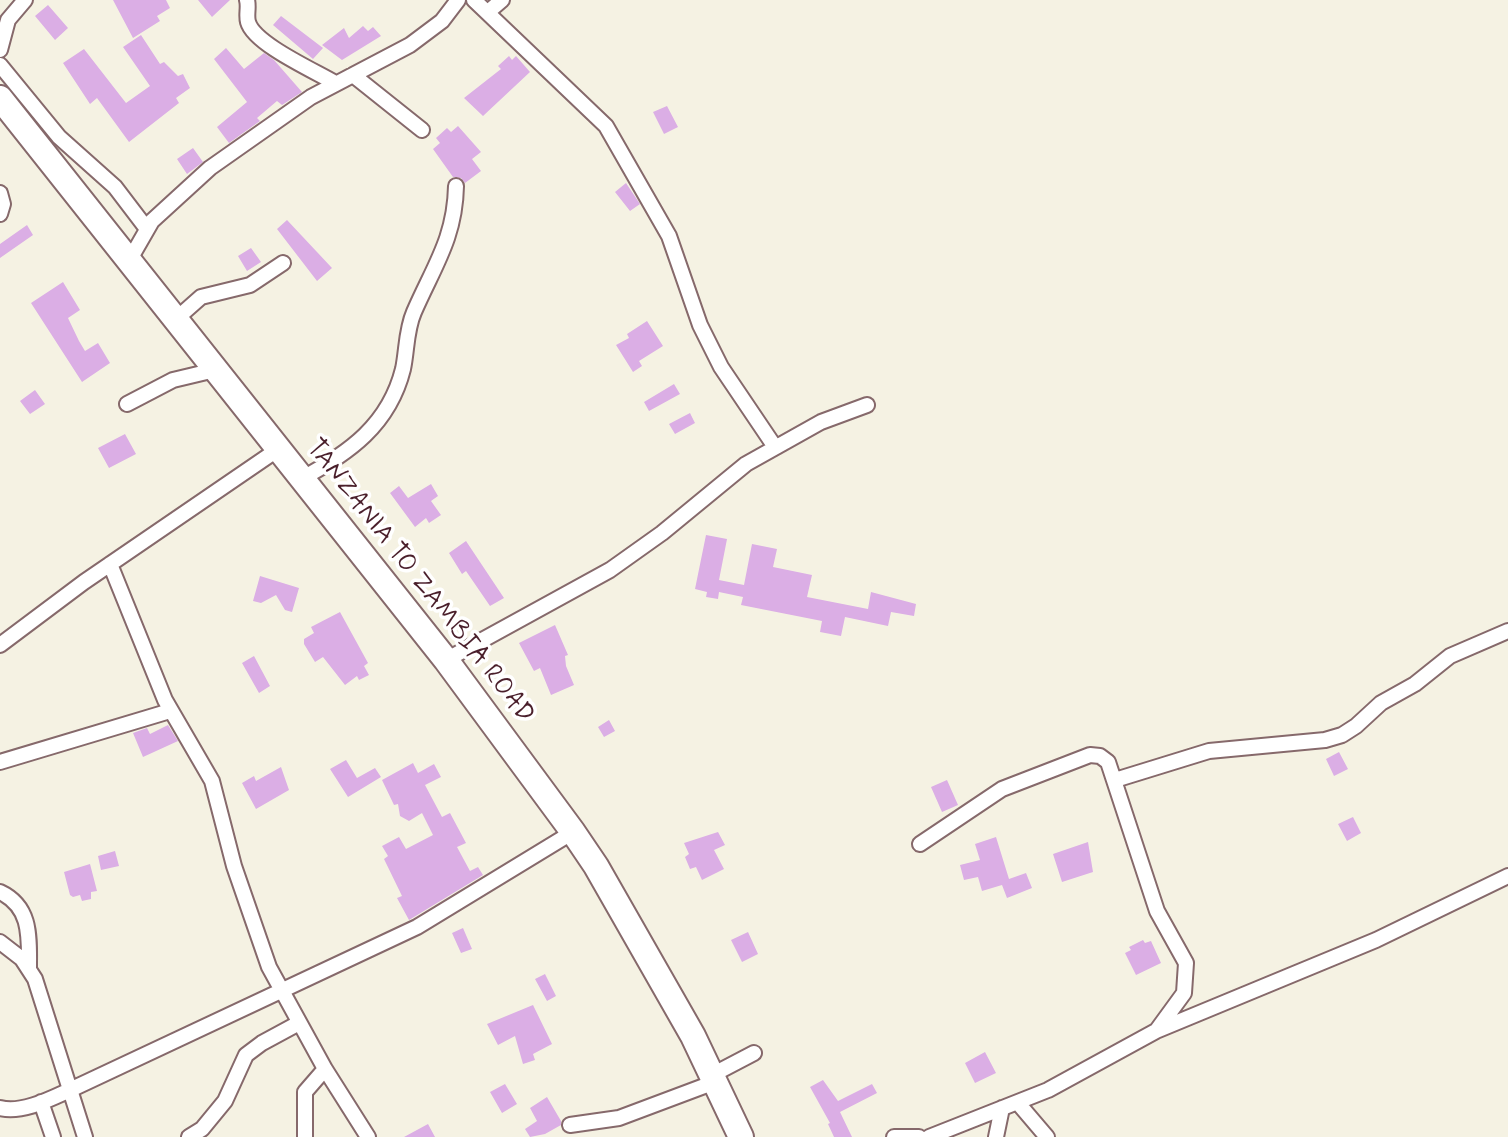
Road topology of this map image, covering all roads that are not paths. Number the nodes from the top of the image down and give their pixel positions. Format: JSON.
{"nodes":[{"id":1,"x":25,"y":0,"type":"edge"},
{"id":2,"x":247,"y":0,"type":"edge"},
{"id":3,"x":458,"y":0,"type":"edge"},
{"id":4,"x":474,"y":0,"type":"edge"},
{"id":5,"x":502,"y":0,"type":"edge"},
{"id":6,"x":488,"y":12,"type":"junction"},
{"id":7,"x":0,"y":50,"type":"edge"},
{"id":8,"x":0,"y":65,"type":"edge"},
{"id":9,"x":353,"y":75,"type":"junction"},
{"id":10,"x":335,"y":83,"type":"junction"},
{"id":11,"x":2,"y":105,"type":"edge"},
{"id":12,"x":422,"y":130,"type":"dead end"},
{"id":13,"x":456,"y":186,"type":"dead end"},
{"id":14,"x":0,"y":193,"type":"edge"},
{"id":15,"x":0,"y":214,"type":"edge"},
{"id":16,"x":147,"y":229,"type":"junction"},
{"id":17,"x":129,"y":261,"type":"junction"},
{"id":18,"x":283,"y":263,"type":"dead end"},
{"id":19,"x":175,"y":320,"type":"junction"},
{"id":20,"x":215,"y":370,"type":"junction"},
{"id":21,"x":127,"y":404,"type":"dead end"},
{"id":22,"x":867,"y":405,"type":"dead end"},
{"id":23,"x":775,"y":447,"type":"junction"},
{"id":24,"x":277,"y":450,"type":"junction"},
{"id":25,"x":301,"y":479,"type":"junction"},
{"id":26,"x":110,"y":564,"type":"junction"},
{"id":27,"x":1508,"y":632,"type":"edge"},
{"id":28,"x":0,"y":645,"type":"edge"},
{"id":29,"x":446,"y":660,"type":"junction"},
{"id":30,"x":170,"y":710,"type":"junction"},
{"id":31,"x":0,"y":762,"type":"edge"},
{"id":32,"x":1115,"y":780,"type":"junction"},
{"id":33,"x":573,"y":832,"type":"junction"},
{"id":34,"x":920,"y":844,"type":"dead end"},
{"id":35,"x":1506,"y":882,"type":"edge"},
{"id":36,"x":0,"y":892,"type":"edge"},
{"id":37,"x":0,"y":942,"type":"edge"},
{"id":38,"x":29,"y":970,"type":"junction"},
{"id":39,"x":282,"y":989,"type":"junction"},
{"id":40,"x":299,"y":1023,"type":"junction"},
{"id":41,"x":1156,"y":1031,"type":"junction"},
{"id":42,"x":754,"y":1053,"type":"dead end"},
{"id":43,"x":325,"y":1069,"type":"junction"},
{"id":44,"x":713,"y":1079,"type":"junction"},
{"id":45,"x":72,"y":1090,"type":"junction"},
{"id":46,"x":41,"y":1102,"type":"junction"},
{"id":47,"x":1018,"y":1102,"type":"junction"},
{"id":48,"x":1002,"y":1108,"type":"junction"},
{"id":49,"x":1,"y":1110,"type":"edge"},
{"id":50,"x":570,"y":1125,"type":"dead end"},
{"id":51,"x":954,"y":1132,"type":"edge"},
{"id":52,"x":52,"y":1137,"type":"edge"},
{"id":53,"x":86,"y":1137,"type":"edge"},
{"id":54,"x":189,"y":1137,"type":"edge"},
{"id":55,"x":305,"y":1137,"type":"edge"},
{"id":56,"x":368,"y":1137,"type":"edge"},
{"id":57,"x":741,"y":1137,"type":"edge"},
{"id":58,"x":894,"y":1137,"type":"edge"},
{"id":59,"x":919,"y":1137,"type":"edge"},
{"id":60,"x":929,"y":1137,"type":"edge"},
{"id":61,"x":996,"y":1137,"type":"edge"},
{"id":62,"x":1046,"y":1137,"type":"edge"}],
"edges":[{"from":1,"to":7,"type":"street"},
{"from":2,"to":10,"type":"street"},
{"from":3,"to":9,"type":"street"},
{"from":4,"to":6,"type":"street"},
{"from":5,"to":6,"type":"street"},
{"from":6,"to":23,"type":"street"},
{"from":8,"to":16,"type":"street"},
{"from":9,"to":10,"type":"street"},
{"from":9,"to":12,"type":"street"},
{"from":10,"to":16,"type":"street"},
{"from":11,"to":17,"type":"highway","name":"TANZANIA TO ZAMBIA ROAD"},
{"from":13,"to":25,"type":"street"},
{"from":14,"to":15,"type":"street"},
{"from":16,"to":17,"type":"street"},
{"from":17,"to":19,"type":"highway","name":"TANZANIA TO ZAMBIA ROAD"},
{"from":18,"to":19,"type":"street"},
{"from":19,"to":20,"type":"highway","name":"TANZANIA TO ZAMBIA ROAD"},
{"from":20,"to":21,"type":"street"},
{"from":20,"to":24,"type":"highway","name":"TANZANIA TO ZAMBIA ROAD"},
{"from":22,"to":23,"type":"street"},
{"from":23,"to":29,"type":"street"},
{"from":24,"to":25,"type":"highway","name":"TANZANIA TO ZAMBIA ROAD"},
{"from":24,"to":26,"type":"street"},
{"from":25,"to":29,"type":"highway","name":"TANZANIA TO ZAMBIA ROAD"},
{"from":26,"to":28,"type":"street"},
{"from":26,"to":30,"type":"street"},
{"from":27,"to":32,"type":"street"},
{"from":29,"to":33,"type":"highway","name":"TANZANIA TO ZAMBIA ROAD"},
{"from":30,"to":31,"type":"street"},
{"from":30,"to":39,"type":"street"},
{"from":32,"to":34,"type":"street"},
{"from":32,"to":41,"type":"street"},
{"from":33,"to":39,"type":"street"},
{"from":33,"to":44,"type":"highway","name":"TANZANIA TO ZAMBIA ROAD"},
{"from":35,"to":41,"type":"street"},
{"from":36,"to":38,"type":"street"},
{"from":37,"to":38,"type":"street"},
{"from":38,"to":45,"type":"street"},
{"from":39,"to":40,"type":"street"},
{"from":39,"to":45,"type":"street"},
{"from":40,"to":43,"type":"street"},
{"from":40,"to":54,"type":"street"},
{"from":41,"to":47,"type":"street"},
{"from":42,"to":44,"type":"street"},
{"from":43,"to":55,"type":"street"},
{"from":43,"to":56,"type":"street"},
{"from":44,"to":50,"type":"street"},
{"from":44,"to":57,"type":"highway","name":"TANZANIA TO ZAMBIA ROAD"},
{"from":45,"to":46,"type":"street"},
{"from":45,"to":53,"type":"street"},
{"from":46,"to":49,"type":"street"},
{"from":46,"to":52,"type":"street"},
{"from":47,"to":48,"type":"street"},
{"from":47,"to":62,"type":"street"},
{"from":48,"to":51,"type":"street"},
{"from":48,"to":61,"type":"street"},
{"from":51,"to":60,"type":"street"},
{"from":58,"to":59,"type":"street"}]}
